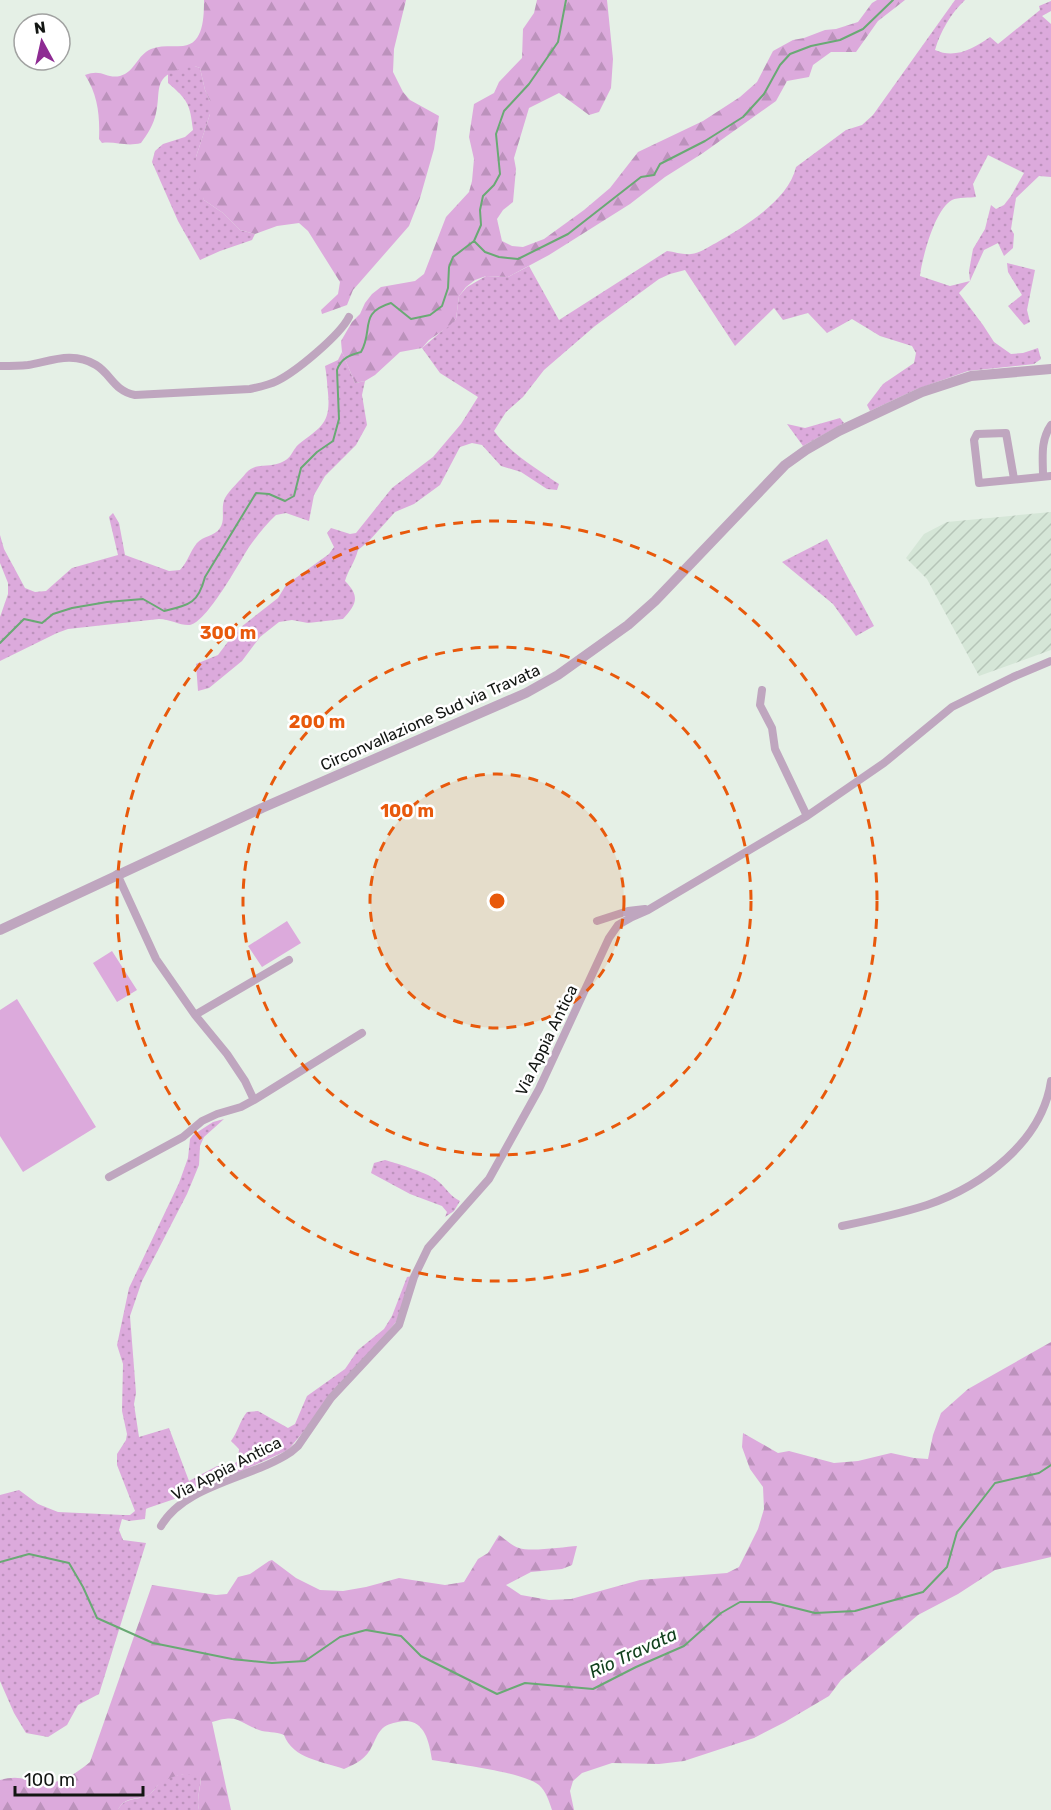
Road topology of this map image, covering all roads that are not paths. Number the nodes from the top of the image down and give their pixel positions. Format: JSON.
{"nodes":[{"id":1,"x":349,"y":317,"type":"dead end"},
{"id":2,"x":0,"y":366,"type":"edge"},
{"id":3,"x":1051,"y":369,"type":"edge"},
{"id":4,"x":1051,"y":426,"type":"edge"},
{"id":5,"x":1047,"y":476,"type":"edge"},
{"id":6,"x":1014,"y":479,"type":"junction"},
{"id":7,"x":1051,"y":661,"type":"edge"},
{"id":8,"x":762,"y":690,"type":"dead end"},
{"id":9,"x":807,"y":816,"type":"junction"},
{"id":10,"x":117,"y":874,"type":"junction"},
{"id":11,"x":648,"y":910,"type":"junction"},
{"id":12,"x":597,"y":921,"type":"dead end"},
{"id":13,"x":0,"y":930,"type":"edge"},
{"id":14,"x":289,"y":960,"type":"dead end"},
{"id":15,"x":195,"y":1015,"type":"junction"},
{"id":16,"x":362,"y":1033,"type":"dead end"},
{"id":17,"x":1051,"y":1081,"type":"edge"},
{"id":18,"x":254,"y":1100,"type":"junction"},
{"id":19,"x":109,"y":1177,"type":"dead end"},
{"id":20,"x":842,"y":1226,"type":"dead end"},
{"id":21,"x":161,"y":1526,"type":"dead end"}],
"edges":[{"from":1,"to":2,"type":"street"},
{"from":3,"to":10,"type":"street","name":"Circonvallazione Sud via Travata"},
{"from":4,"to":5,"type":"street"},
{"from":5,"to":6,"type":"street"},
{"from":6,"to":6,"type":"street"},
{"from":7,"to":9,"type":"street","name":"Via Appia Antica"},
{"from":8,"to":9,"type":"street"},
{"from":9,"to":11,"type":"street","name":"Via Appia Antica"},
{"from":10,"to":13,"type":"street","name":"Circonvallazione Sud via Travata"},
{"from":10,"to":15,"type":"street"},
{"from":11,"to":12,"type":"street"},
{"from":11,"to":21,"type":"street","name":"Via Appia Antica"},
{"from":14,"to":15,"type":"street"},
{"from":15,"to":18,"type":"street"},
{"from":16,"to":18,"type":"street"},
{"from":17,"to":20,"type":"street"},
{"from":18,"to":19,"type":"street"}]}
